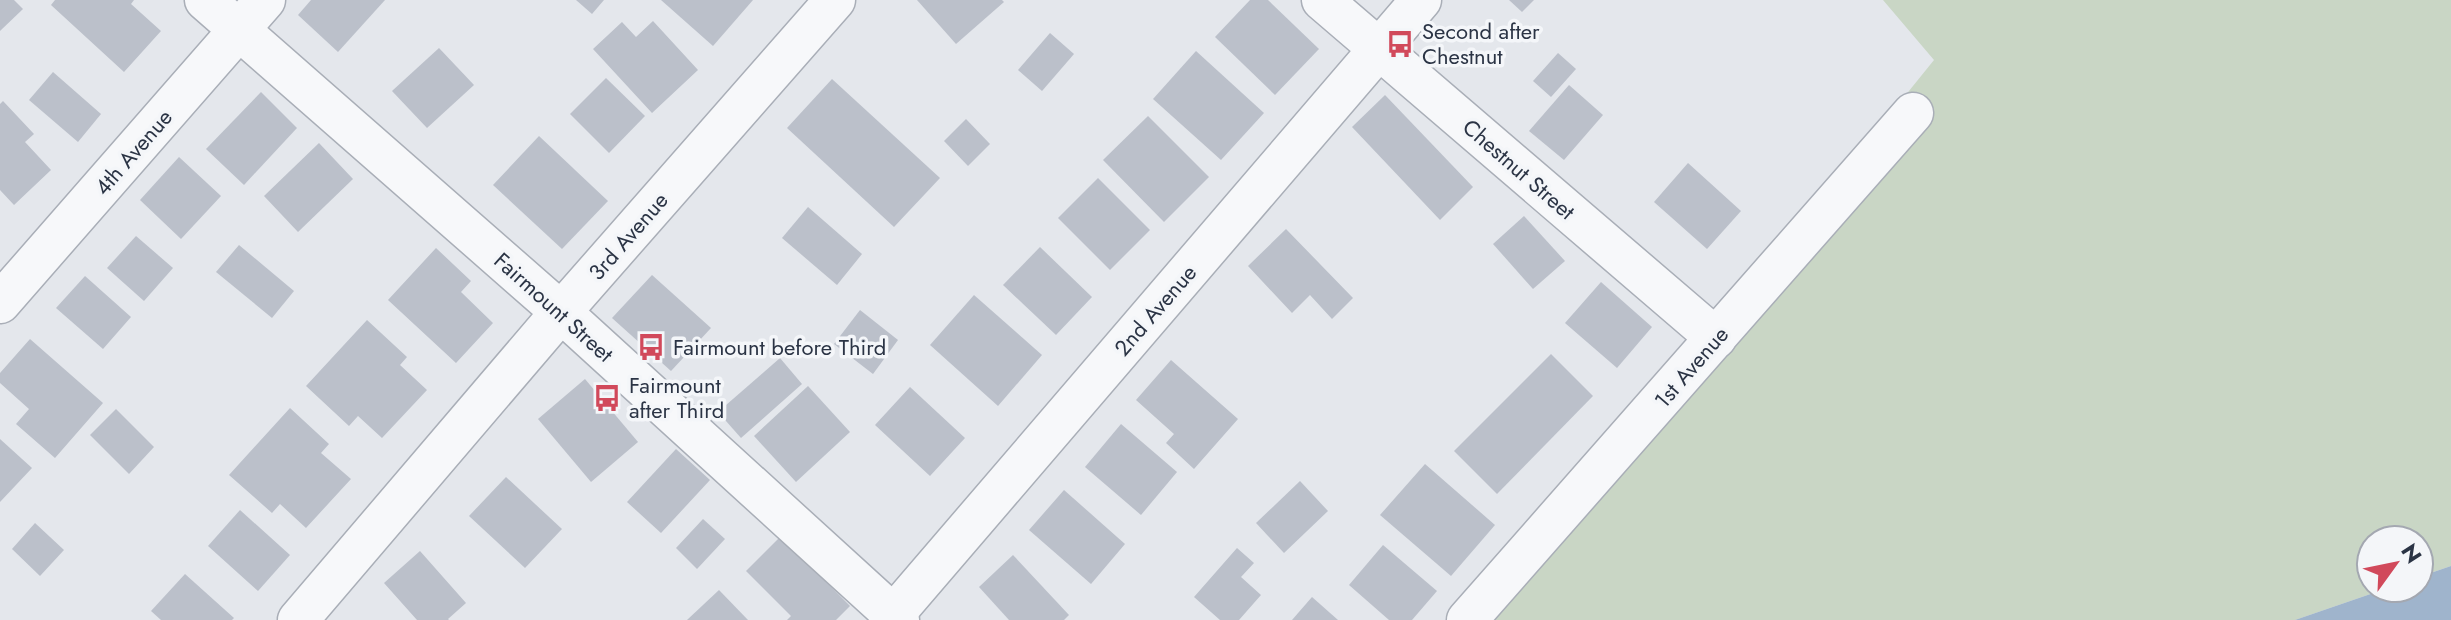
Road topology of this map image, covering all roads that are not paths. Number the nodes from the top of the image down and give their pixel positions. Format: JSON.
{"nodes":[{"id":1,"x":205,"y":0,"type":"edge"},
{"id":2,"x":265,"y":0,"type":"edge"},
{"id":3,"x":835,"y":0,"type":"edge"},
{"id":4,"x":1322,"y":0,"type":"edge"},
{"id":5,"x":1421,"y":0,"type":"edge"},
{"id":6,"x":239,"y":30,"type":"junction"},
{"id":7,"x":1378,"y":49,"type":"junction"},
{"id":8,"x":1913,"y":113,"type":"dead end"},
{"id":9,"x":0,"y":303,"type":"edge"},
{"id":10,"x":561,"y":312,"type":"junction"},
{"id":11,"x":1716,"y":338,"type":"junction"},
{"id":12,"x":894,"y":618,"type":"edge"},
{"id":13,"x":298,"y":620,"type":"edge"},
{"id":14,"x":1467,"y":620,"type":"edge"}],
"edges":[{"from":1,"to":6,"type":"street","name":"Fairmount Street"},
{"from":2,"to":6,"type":"street","name":"4th Avenue"},
{"from":3,"to":10,"type":"street","name":"3rd Avenue"},
{"from":4,"to":7,"type":"street","name":"Chestnut Street"},
{"from":5,"to":7,"type":"street","name":"2nd Avenue"},
{"from":6,"to":9,"type":"street","name":"4th Avenue"},
{"from":6,"to":10,"type":"street","name":"Fairmount Street"},
{"from":7,"to":11,"type":"street","name":"Chestnut Street"},
{"from":7,"to":12,"type":"street","name":"2nd Avenue"},
{"from":8,"to":11,"type":"street","name":"1st Avenue"},
{"from":10,"to":12,"type":"street","name":"Fairmount Street"},
{"from":10,"to":13,"type":"street","name":"3rd Avenue"},
{"from":11,"to":14,"type":"street","name":"1st Avenue"}]}
